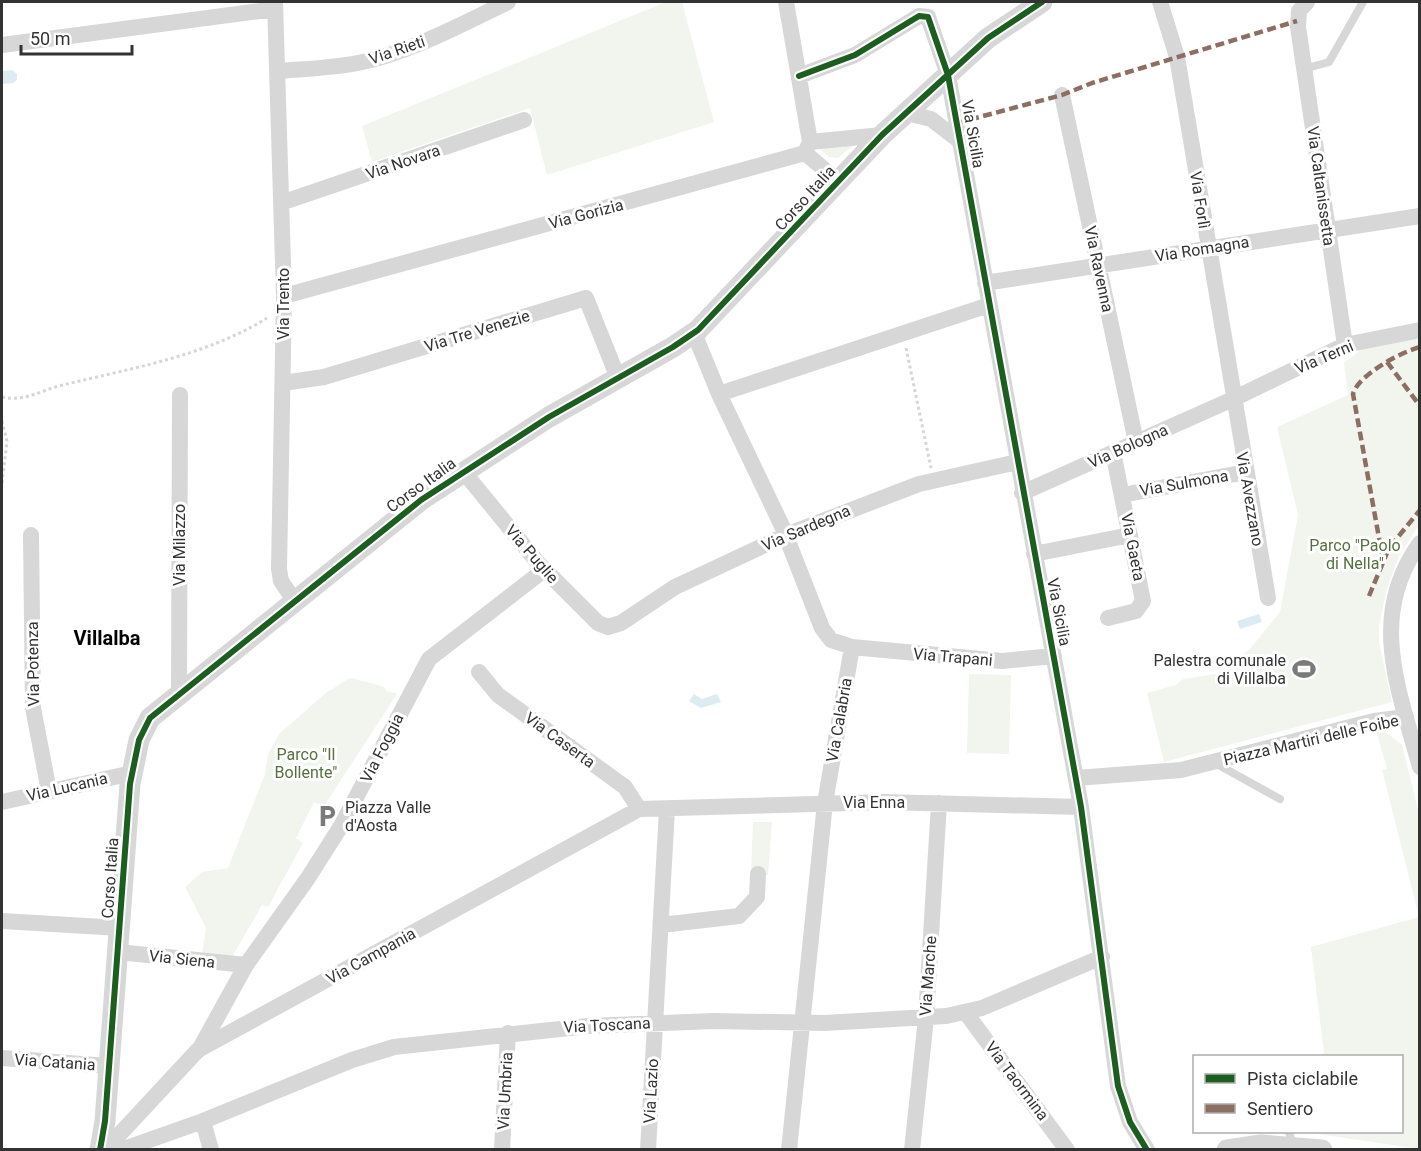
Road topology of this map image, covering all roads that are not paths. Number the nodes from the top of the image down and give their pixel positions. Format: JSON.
{"nodes":[{"id":1,"x":508,"y":2,"type":"edge"},
{"id":2,"x":786,"y":2,"type":"edge"},
{"id":3,"x":1042,"y":2,"type":"edge"},
{"id":4,"x":1160,"y":2,"type":"edge"},
{"id":5,"x":1307,"y":2,"type":"edge"},
{"id":6,"x":1363,"y":2,"type":"edge"},
{"id":7,"x":275,"y":5,"type":"edge"},
{"id":8,"x":2,"y":45,"type":"edge"},
{"id":9,"x":1304,"y":70,"type":"junction"},
{"id":10,"x":279,"y":71,"type":"junction"},
{"id":11,"x":948,"y":75,"type":"junction"},
{"id":12,"x":799,"y":76,"type":"junction"},
{"id":13,"x":1062,"y":95,"type":"dead end"},
{"id":14,"x":907,"y":112,"type":"junction"},
{"id":15,"x":524,"y":120,"type":"dead end"},
{"id":16,"x":882,"y":135,"type":"junction"},
{"id":17,"x":961,"y":142,"type":"junction"},
{"id":18,"x":808,"y":148,"type":"junction"},
{"id":19,"x":838,"y":181,"type":"junction"},
{"id":20,"x":281,"y":203,"type":"junction"},
{"id":21,"x":1419,"y":216,"type":"edge"},
{"id":22,"x":1327,"y":230,"type":"junction"},
{"id":23,"x":1209,"y":249,"type":"junction"},
{"id":24,"x":1098,"y":265,"type":"junction"},
{"id":25,"x":985,"y":283,"type":"junction"},
{"id":26,"x":284,"y":302,"type":"junction"},
{"id":27,"x":988,"y":305,"type":"junction"},
{"id":28,"x":1419,"y":330,"type":"edge"},
{"id":29,"x":694,"y":333,"type":"junction"},
{"id":30,"x":1345,"y":345,"type":"junction"},
{"id":31,"x":618,"y":378,"type":"junction"},
{"id":32,"x":283,"y":383,"type":"junction"},
{"id":33,"x":720,"y":394,"type":"junction"},
{"id":34,"x":180,"y":395,"type":"dead end"},
{"id":35,"x":1233,"y":399,"type":"junction"},
{"id":36,"x":1136,"y":442,"type":"junction"},
{"id":37,"x":1113,"y":452,"type":"junction"},
{"id":38,"x":1017,"y":462,"type":"junction"},
{"id":39,"x":463,"y":471,"type":"junction"},
{"id":40,"x":1246,"y":472,"type":"junction"},
{"id":41,"x":1022,"y":493,"type":"junction"},
{"id":42,"x":1122,"y":495,"type":"junction"},
{"id":43,"x":31,"y":535,"type":"dead end"},
{"id":44,"x":786,"y":535,"type":"junction"},
{"id":45,"x":1130,"y":535,"type":"junction"},
{"id":46,"x":1419,"y":543,"type":"edge"},
{"id":47,"x":1034,"y":554,"type":"junction"},
{"id":48,"x":544,"y":570,"type":"junction"},
{"id":49,"x":1268,"y":598,"type":"dead end"},
{"id":50,"x":296,"y":603,"type":"junction"},
{"id":51,"x":1108,"y":618,"type":"dead end"},
{"id":52,"x":608,"y":627,"type":"joint"},
{"id":53,"x":852,"y":647,"type":"junction"},
{"id":54,"x":1054,"y":656,"type":"junction"},
{"id":55,"x":479,"y":672,"type":"dead end"},
{"id":56,"x":179,"y":695,"type":"junction"},
{"id":57,"x":1406,"y":717,"type":"junction"},
{"id":58,"x":1215,"y":763,"type":"junction"},
{"id":59,"x":1419,"y":766,"type":"edge"},
{"id":60,"x":132,"y":773,"type":"junction"},
{"id":61,"x":1076,"y":778,"type":"junction"},
{"id":62,"x":49,"y":791,"type":"junction"},
{"id":63,"x":1280,"y":798,"type":"dead end"},
{"id":64,"x":2,"y":802,"type":"edge"},
{"id":65,"x":825,"y":803,"type":"junction"},
{"id":66,"x":939,"y":803,"type":"junction"},
{"id":67,"x":1081,"y":807,"type":"junction"},
{"id":68,"x":639,"y":809,"type":"junction"},
{"id":69,"x":667,"y":809,"type":"junction"},
{"id":70,"x":758,"y":874,"type":"dead end"},
{"id":71,"x":2,"y":921,"type":"edge"},
{"id":72,"x":661,"y":925,"type":"junction"},
{"id":73,"x":120,"y":928,"type":"junction"},
{"id":74,"x":118,"y":952,"type":"junction"},
{"id":75,"x":1102,"y":957,"type":"junction"},
{"id":76,"x":246,"y":965,"type":"junction"},
{"id":77,"x":966,"y":1013,"type":"junction"},
{"id":78,"x":926,"y":1018,"type":"junction"},
{"id":79,"x":655,"y":1023,"type":"junction"},
{"id":80,"x":803,"y":1023,"type":"junction"},
{"id":81,"x":508,"y":1033,"type":"junction"},
{"id":82,"x":198,"y":1050,"type":"junction"},
{"id":83,"x":2,"y":1058,"type":"edge"},
{"id":84,"x":109,"y":1066,"type":"junction"},
{"id":85,"x":203,"y":1121,"type":"junction"},
{"id":86,"x":1291,"y":1139,"type":"edge"},
{"id":87,"x":100,"y":1149,"type":"edge"},
{"id":88,"x":105,"y":1149,"type":"edge"},
{"id":89,"x":121,"y":1149,"type":"edge"},
{"id":90,"x":211,"y":1149,"type":"edge"},
{"id":91,"x":502,"y":1149,"type":"edge"},
{"id":92,"x":648,"y":1149,"type":"edge"},
{"id":93,"x":789,"y":1149,"type":"edge"},
{"id":94,"x":912,"y":1149,"type":"edge"},
{"id":95,"x":1067,"y":1149,"type":"edge"},
{"id":96,"x":1147,"y":1149,"type":"edge"},
{"id":97,"x":1227,"y":1149,"type":"edge"},
{"id":98,"x":1322,"y":1149,"type":"edge"}],
"edges":[{"from":1,"to":10,"type":"street","name":"Via Rieti"},
{"from":2,"to":12,"type":"street"},
{"from":3,"to":11,"type":"street","name":"Corso Italia"},
{"from":4,"to":23,"type":"street","name":"Via Forlì"},
{"from":5,"to":9,"type":"street","name":"Via Caltanissetta"},
{"from":6,"to":9,"type":"lane"},
{"from":7,"to":8,"type":"street"},
{"from":7,"to":10,"type":"street","name":"Via Trento"},
{"from":9,"to":22,"type":"street","name":"Via Caltanissetta"},
{"from":10,"to":20,"type":"street","name":"Via Trento"},
{"from":11,"to":12,"type":"street","name":"Via Sicilia"},
{"from":11,"to":14,"type":"street","name":"Corso Italia"},
{"from":11,"to":17,"type":"street","name":"Via Sicilia"},
{"from":12,"to":18,"type":"street"},
{"from":13,"to":24,"type":"street","name":"Via Ravenna"},
{"from":14,"to":16,"type":"street","name":"Corso Italia"},
{"from":14,"to":17,"type":"street"},
{"from":15,"to":20,"type":"street","name":"Via Novara"},
{"from":16,"to":18,"type":"street","name":"Via Gorizia"},
{"from":16,"to":19,"type":"street","name":"Corso Italia"},
{"from":17,"to":25,"type":"street","name":"Via Sicilia"},
{"from":18,"to":19,"type":"street"},
{"from":18,"to":26,"type":"street","name":"Via Gorizia"},
{"from":19,"to":29,"type":"street","name":"Corso Italia"},
{"from":20,"to":26,"type":"street","name":"Via Trento"},
{"from":21,"to":22,"type":"street","name":"Via Romagna"},
{"from":22,"to":23,"type":"street","name":"Via Romagna"},
{"from":22,"to":30,"type":"street","name":"Via Caltanissetta"},
{"from":23,"to":24,"type":"street","name":"Via Romagna"},
{"from":23,"to":35,"type":"street","name":"Via Forlì"},
{"from":24,"to":25,"type":"street","name":"Via Romagna"},
{"from":24,"to":36,"type":"street","name":"Via Ravenna"},
{"from":25,"to":27,"type":"street","name":"Via Sicilia"},
{"from":26,"to":32,"type":"street","name":"Via Trento"},
{"from":27,"to":33,"type":"street"},
{"from":27,"to":38,"type":"street","name":"Via Sicilia"},
{"from":28,"to":30,"type":"street","name":"Via Terni"},
{"from":29,"to":31,"type":"street","name":"Corso Italia"},
{"from":29,"to":33,"type":"street"},
{"from":30,"to":35,"type":"street","name":"Via Terni"},
{"from":31,"to":32,"type":"street","name":"Via Tre Venezie"},
{"from":31,"to":39,"type":"street","name":"Corso Italia"},
{"from":32,"to":50,"type":"street","name":"Via Trento"},
{"from":33,"to":44,"type":"street"},
{"from":34,"to":56,"type":"street","name":"Via Milazzo"},
{"from":35,"to":36,"type":"street","name":"Via Bologna"},
{"from":35,"to":40,"type":"street","name":"Via Avezzano"},
{"from":36,"to":37,"type":"street","name":"Via Bologna"},
{"from":37,"to":41,"type":"street","name":"Via Bologna"},
{"from":37,"to":42,"type":"street","name":"Via Gaeta"},
{"from":38,"to":41,"type":"street","name":"Via Sicilia"},
{"from":38,"to":44,"type":"street","name":"Via Sardegna"},
{"from":39,"to":48,"type":"street","name":"Via Puglie"},
{"from":39,"to":50,"type":"street","name":"Corso Italia"},
{"from":40,"to":42,"type":"street","name":"Via Sulmona"},
{"from":40,"to":49,"type":"street","name":"Via Avezzano"},
{"from":41,"to":47,"type":"street","name":"Via Sicilia"},
{"from":42,"to":45,"type":"street","name":"Via Gaeta"},
{"from":43,"to":62,"type":"street","name":"Via Potenza"},
{"from":44,"to":52,"type":"street","name":"Via Sardegna"},
{"from":44,"to":53,"type":"street"},
{"from":45,"to":47,"type":"street"},
{"from":45,"to":51,"type":"street","name":"Via Gaeta"},
{"from":46,"to":57,"type":"street"},
{"from":47,"to":54,"type":"street","name":"Via Sicilia"},
{"from":48,"to":52,"type":"street","name":"Via Puglie"},
{"from":48,"to":76,"type":"street","name":"Via Foggia"},
{"from":50,"to":56,"type":"street","name":"Corso Italia"},
{"from":53,"to":54,"type":"street","name":"Via Trapani"},
{"from":53,"to":65,"type":"street","name":"Via Calabria"},
{"from":54,"to":61,"type":"street","name":"Via Sicilia"},
{"from":55,"to":68,"type":"street","name":"Via Caserta"},
{"from":56,"to":60,"type":"street","name":"Corso Italia"},
{"from":57,"to":58,"type":"street","name":"Piazza Martiri delle Foibe"},
{"from":57,"to":59,"type":"street"},
{"from":58,"to":61,"type":"street","name":"Piazza Martiri delle Foibe"},
{"from":58,"to":63,"type":"lane","name":"Piazza Martiri delle Foibe"},
{"from":60,"to":62,"type":"street","name":"Via Lucania"},
{"from":60,"to":73,"type":"street","name":"Corso Italia"},
{"from":61,"to":67,"type":"street","name":"Via Sicilia"},
{"from":62,"to":64,"type":"street","name":"Via Lucania"},
{"from":65,"to":66,"type":"street","name":"Via Enna"},
{"from":65,"to":69,"type":"street","name":"Via Enna"},
{"from":65,"to":80,"type":"street","name":"Via Calabria"},
{"from":66,"to":67,"type":"street","name":"Via Enna"},
{"from":66,"to":78,"type":"street","name":"Via Marche"},
{"from":67,"to":75,"type":"street","name":"Via Sicilia"},
{"from":68,"to":69,"type":"street","name":"Via Campania"},
{"from":68,"to":82,"type":"street","name":"Via Campania"},
{"from":69,"to":72,"type":"street","name":"Via Lazio"},
{"from":70,"to":72,"type":"street"},
{"from":71,"to":73,"type":"street"},
{"from":72,"to":79,"type":"street","name":"Via Lazio"},
{"from":73,"to":74,"type":"street","name":"Corso Italia"},
{"from":74,"to":76,"type":"street","name":"Via Siena"},
{"from":74,"to":84,"type":"street","name":"Corso Italia"},
{"from":75,"to":77,"type":"street","name":"Via Toscana"},
{"from":75,"to":96,"type":"street","name":"Via Sicilia"},
{"from":76,"to":82,"type":"street","name":"Via Foggia"},
{"from":77,"to":78,"type":"street","name":"Via Toscana"},
{"from":77,"to":95,"type":"street","name":"Via Taormina"},
{"from":78,"to":80,"type":"street","name":"Via Toscana"},
{"from":78,"to":94,"type":"street","name":"Via Marche"},
{"from":79,"to":80,"type":"street","name":"Via Toscana"},
{"from":79,"to":81,"type":"street","name":"Via Toscana"},
{"from":79,"to":92,"type":"street","name":"Via Lazio"},
{"from":80,"to":93,"type":"street","name":"Via Calabria"},
{"from":81,"to":85,"type":"street","name":"Via Toscana"},
{"from":81,"to":91,"type":"street","name":"Via Umbria"},
{"from":82,"to":88,"type":"street","name":"Via Campania"},
{"from":83,"to":84,"type":"street","name":"Via Catania"},
{"from":84,"to":87,"type":"street","name":"Corso Italia"},
{"from":85,"to":89,"type":"street","name":"Via Toscana"},
{"from":85,"to":90,"type":"street"},
{"from":86,"to":97,"type":"street"},
{"from":86,"to":98,"type":"street"}]}
